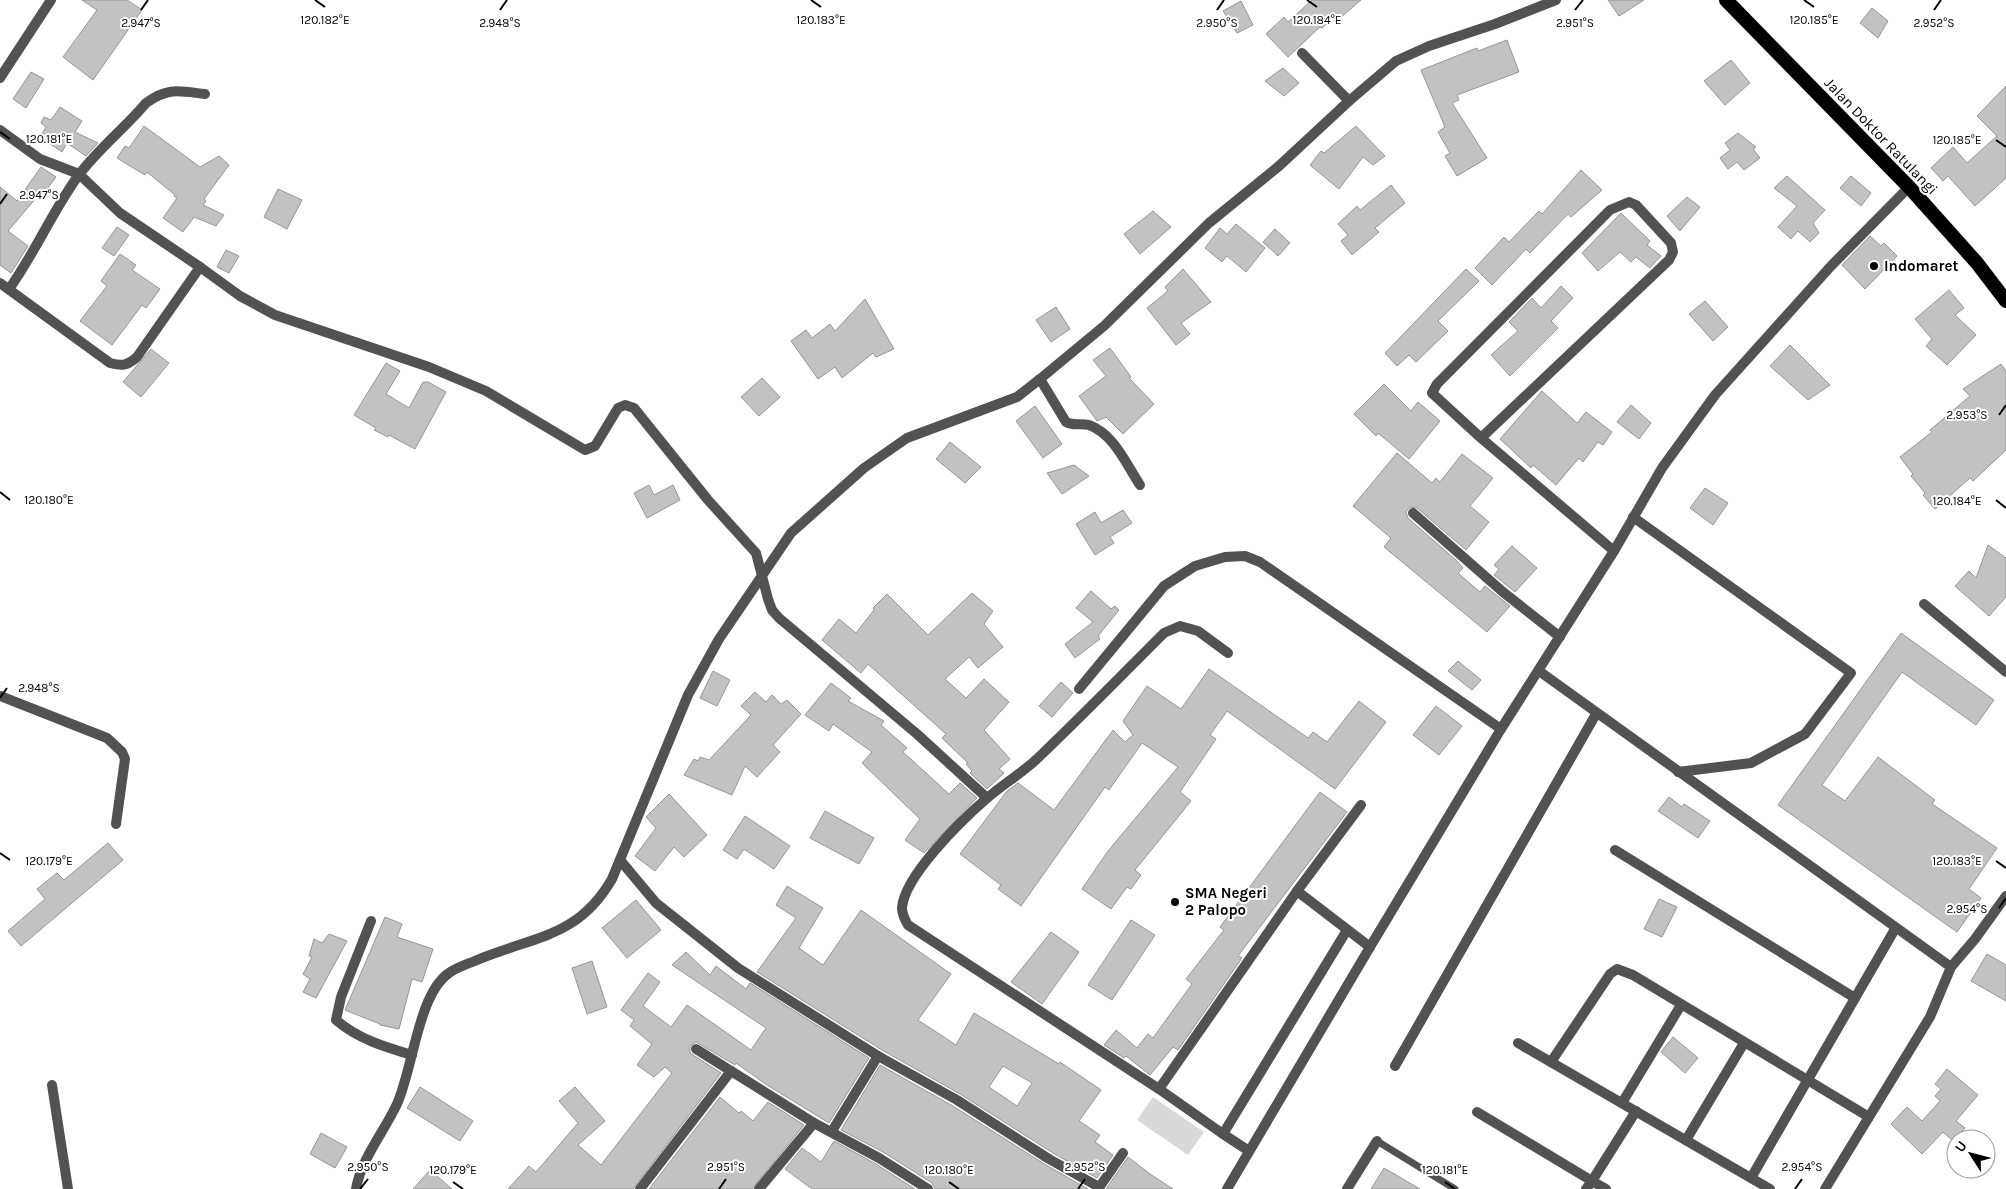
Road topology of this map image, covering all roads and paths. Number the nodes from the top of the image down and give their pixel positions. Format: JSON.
{"nodes":[{"id":1,"x":51,"y":0,"type":"edge"},
{"id":2,"x":1556,"y":0,"type":"edge"},
{"id":3,"x":1726,"y":0,"type":"edge"},
{"id":4,"x":1302,"y":53,"type":"dead end"},
{"id":5,"x":0,"y":78,"type":"edge"},
{"id":6,"x":205,"y":94,"type":"dead end"},
{"id":7,"x":1348,"y":99,"type":"junction"},
{"id":8,"x":0,"y":130,"type":"edge"},
{"id":9,"x":79,"y":174,"type":"junction"},
{"id":10,"x":1909,"y":187,"type":"junction"},
{"id":11,"x":200,"y":267,"type":"junction"},
{"id":12,"x":4,"y":286,"type":"edge"},
{"id":13,"x":2006,"y":301,"type":"edge"},
{"id":14,"x":1040,"y":378,"type":"junction"},
{"id":15,"x":1481,"y":438,"type":"junction"},
{"id":16,"x":1140,"y":485,"type":"dead end"},
{"id":17,"x":1413,"y":514,"type":"dead end"},
{"id":18,"x":1633,"y":517,"type":"junction"},
{"id":19,"x":1614,"y":551,"type":"junction"},
{"id":20,"x":762,"y":573,"type":"junction"},
{"id":21,"x":1924,"y":604,"type":"dead end"},
{"id":22,"x":1560,"y":637,"type":"junction"},
{"id":23,"x":1228,"y":653,"type":"dead end"},
{"id":24,"x":1539,"y":672,"type":"junction"},
{"id":25,"x":2006,"y":672,"type":"edge"},
{"id":26,"x":1079,"y":689,"type":"dead end"},
{"id":27,"x":0,"y":696,"type":"edge"},
{"id":28,"x":1596,"y":714,"type":"junction"},
{"id":29,"x":1501,"y":729,"type":"junction"},
{"id":30,"x":1678,"y":772,"type":"junction"},
{"id":31,"x":987,"y":798,"type":"junction"},
{"id":32,"x":1361,"y":805,"type":"dead end"},
{"id":33,"x":116,"y":824,"type":"dead end"},
{"id":34,"x":1615,"y":850,"type":"dead end"},
{"id":35,"x":620,"y":860,"type":"junction"},
{"id":36,"x":1297,"y":891,"type":"junction"},
{"id":37,"x":2006,"y":896,"type":"edge"},
{"id":38,"x":371,"y":921,"type":"dead end"},
{"id":39,"x":1895,"y":929,"type":"junction"},
{"id":40,"x":1347,"y":930,"type":"junction"},
{"id":41,"x":1370,"y":947,"type":"junction"},
{"id":42,"x":1951,"y":967,"type":"junction"},
{"id":43,"x":1855,"y":998,"type":"junction"},
{"id":44,"x":1682,"y":1006,"type":"junction"},
{"id":45,"x":1518,"y":1042,"type":"dead end"},
{"id":46,"x":1744,"y":1043,"type":"junction"},
{"id":47,"x":696,"y":1049,"type":"dead end"},
{"id":48,"x":412,"y":1055,"type":"junction"},
{"id":49,"x":878,"y":1056,"type":"junction"},
{"id":50,"x":1552,"y":1062,"type":"junction"},
{"id":51,"x":1395,"y":1066,"type":"dead end"},
{"id":52,"x":731,"y":1071,"type":"junction"},
{"id":53,"x":1808,"y":1080,"type":"junction"},
{"id":54,"x":52,"y":1085,"type":"dead end"},
{"id":55,"x":1159,"y":1089,"type":"junction"},
{"id":56,"x":1622,"y":1103,"type":"junction"},
{"id":57,"x":1636,"y":1111,"type":"junction"},
{"id":58,"x":1477,"y":1112,"type":"dead end"},
{"id":59,"x":1869,"y":1117,"type":"junction"},
{"id":60,"x":814,"y":1123,"type":"junction"},
{"id":61,"x":832,"y":1131,"type":"junction"},
{"id":62,"x":1223,"y":1134,"type":"junction"},
{"id":63,"x":1378,"y":1140,"type":"joint"},
{"id":64,"x":1686,"y":1140,"type":"junction"},
{"id":65,"x":1248,"y":1151,"type":"junction"},
{"id":66,"x":1123,"y":1153,"type":"dead end"},
{"id":67,"x":1751,"y":1178,"type":"junction"},
{"id":68,"x":1589,"y":1185,"type":"edge"},
{"id":69,"x":765,"y":1187,"type":"edge"},
{"id":70,"x":1099,"y":1188,"type":"edge"},
{"id":71,"x":68,"y":1189,"type":"edge"},
{"id":72,"x":356,"y":1189,"type":"edge"},
{"id":73,"x":640,"y":1189,"type":"edge"},
{"id":74,"x":928,"y":1189,"type":"edge"},
{"id":75,"x":1227,"y":1189,"type":"edge"},
{"id":76,"x":1347,"y":1189,"type":"edge"},
{"id":77,"x":1454,"y":1189,"type":"edge"},
{"id":78,"x":1606,"y":1189,"type":"edge"},
{"id":79,"x":1770,"y":1189,"type":"edge"},
{"id":80,"x":1825,"y":1189,"type":"edge"}],
"edges":[{"from":1,"to":5,"type":"street"},
{"from":2,"to":7,"type":"street"},
{"from":3,"to":10,"type":"highway","name":"Jalan Doktor Ratulangi"},
{"from":4,"to":7,"type":"street"},
{"from":6,"to":9,"type":"street"},
{"from":7,"to":14,"type":"street"},
{"from":8,"to":9,"type":"street"},
{"from":9,"to":11,"type":"street"},
{"from":9,"to":12,"type":"street"},
{"from":10,"to":13,"type":"highway","name":"Jalan Doktor Ratulangi"},
{"from":10,"to":18,"type":"street"},
{"from":11,"to":12,"type":"street"},
{"from":11,"to":20,"type":"street"},
{"from":14,"to":16,"type":"street"},
{"from":14,"to":20,"type":"street"},
{"from":15,"to":15,"type":"street"},
{"from":15,"to":19,"type":"street"},
{"from":17,"to":22,"type":"street"},
{"from":18,"to":19,"type":"street"},
{"from":18,"to":30,"type":"street"},
{"from":19,"to":22,"type":"street"},
{"from":20,"to":31,"type":"street"},
{"from":20,"to":35,"type":"street"},
{"from":21,"to":25,"type":"street"},
{"from":22,"to":24,"type":"street"},
{"from":23,"to":31,"type":"street"},
{"from":24,"to":28,"type":"street"},
{"from":24,"to":29,"type":"street"},
{"from":26,"to":29,"type":"street"},
{"from":27,"to":33,"type":"street"},
{"from":28,"to":30,"type":"street"},
{"from":28,"to":51,"type":"street"},
{"from":29,"to":41,"type":"street"},
{"from":30,"to":39,"type":"street"},
{"from":31,"to":55,"type":"street"},
{"from":32,"to":36,"type":"street"},
{"from":34,"to":43,"type":"street"},
{"from":35,"to":48,"type":"street"},
{"from":35,"to":49,"type":"street"},
{"from":36,"to":40,"type":"street"},
{"from":36,"to":55,"type":"street"},
{"from":37,"to":42,"type":"street"},
{"from":38,"to":48,"type":"street"},
{"from":39,"to":42,"type":"street"},
{"from":39,"to":43,"type":"street"},
{"from":40,"to":41,"type":"street"},
{"from":40,"to":62,"type":"street"},
{"from":41,"to":65,"type":"street"},
{"from":42,"to":59,"type":"street"},
{"from":43,"to":53,"type":"street"},
{"from":44,"to":46,"type":"street"},
{"from":44,"to":50,"type":"street"},
{"from":44,"to":56,"type":"street"},
{"from":45,"to":50,"type":"street"},
{"from":46,"to":53,"type":"street"},
{"from":46,"to":64,"type":"street"},
{"from":47,"to":52,"type":"street"},
{"from":48,"to":72,"type":"street"},
{"from":49,"to":61,"type":"street"},
{"from":49,"to":70,"type":"street"},
{"from":50,"to":56,"type":"street"},
{"from":52,"to":60,"type":"street"},
{"from":52,"to":73,"type":"street"},
{"from":53,"to":59,"type":"street"},
{"from":53,"to":67,"type":"street"},
{"from":54,"to":71,"type":"street"},
{"from":55,"to":62,"type":"street"},
{"from":56,"to":57,"type":"street"},
{"from":57,"to":64,"type":"street"},
{"from":57,"to":68,"type":"street"},
{"from":58,"to":68,"type":"street"},
{"from":59,"to":80,"type":"street"},
{"from":60,"to":61,"type":"street"},
{"from":60,"to":69,"type":"street"},
{"from":61,"to":74,"type":"street"},
{"from":62,"to":65,"type":"street"},
{"from":63,"to":76,"type":"street"},
{"from":63,"to":77,"type":"lane"},
{"from":64,"to":67,"type":"street"},
{"from":65,"to":75,"type":"street"},
{"from":66,"to":70,"type":"street"},
{"from":67,"to":79,"type":"street"},
{"from":68,"to":78,"type":"street"}]}
